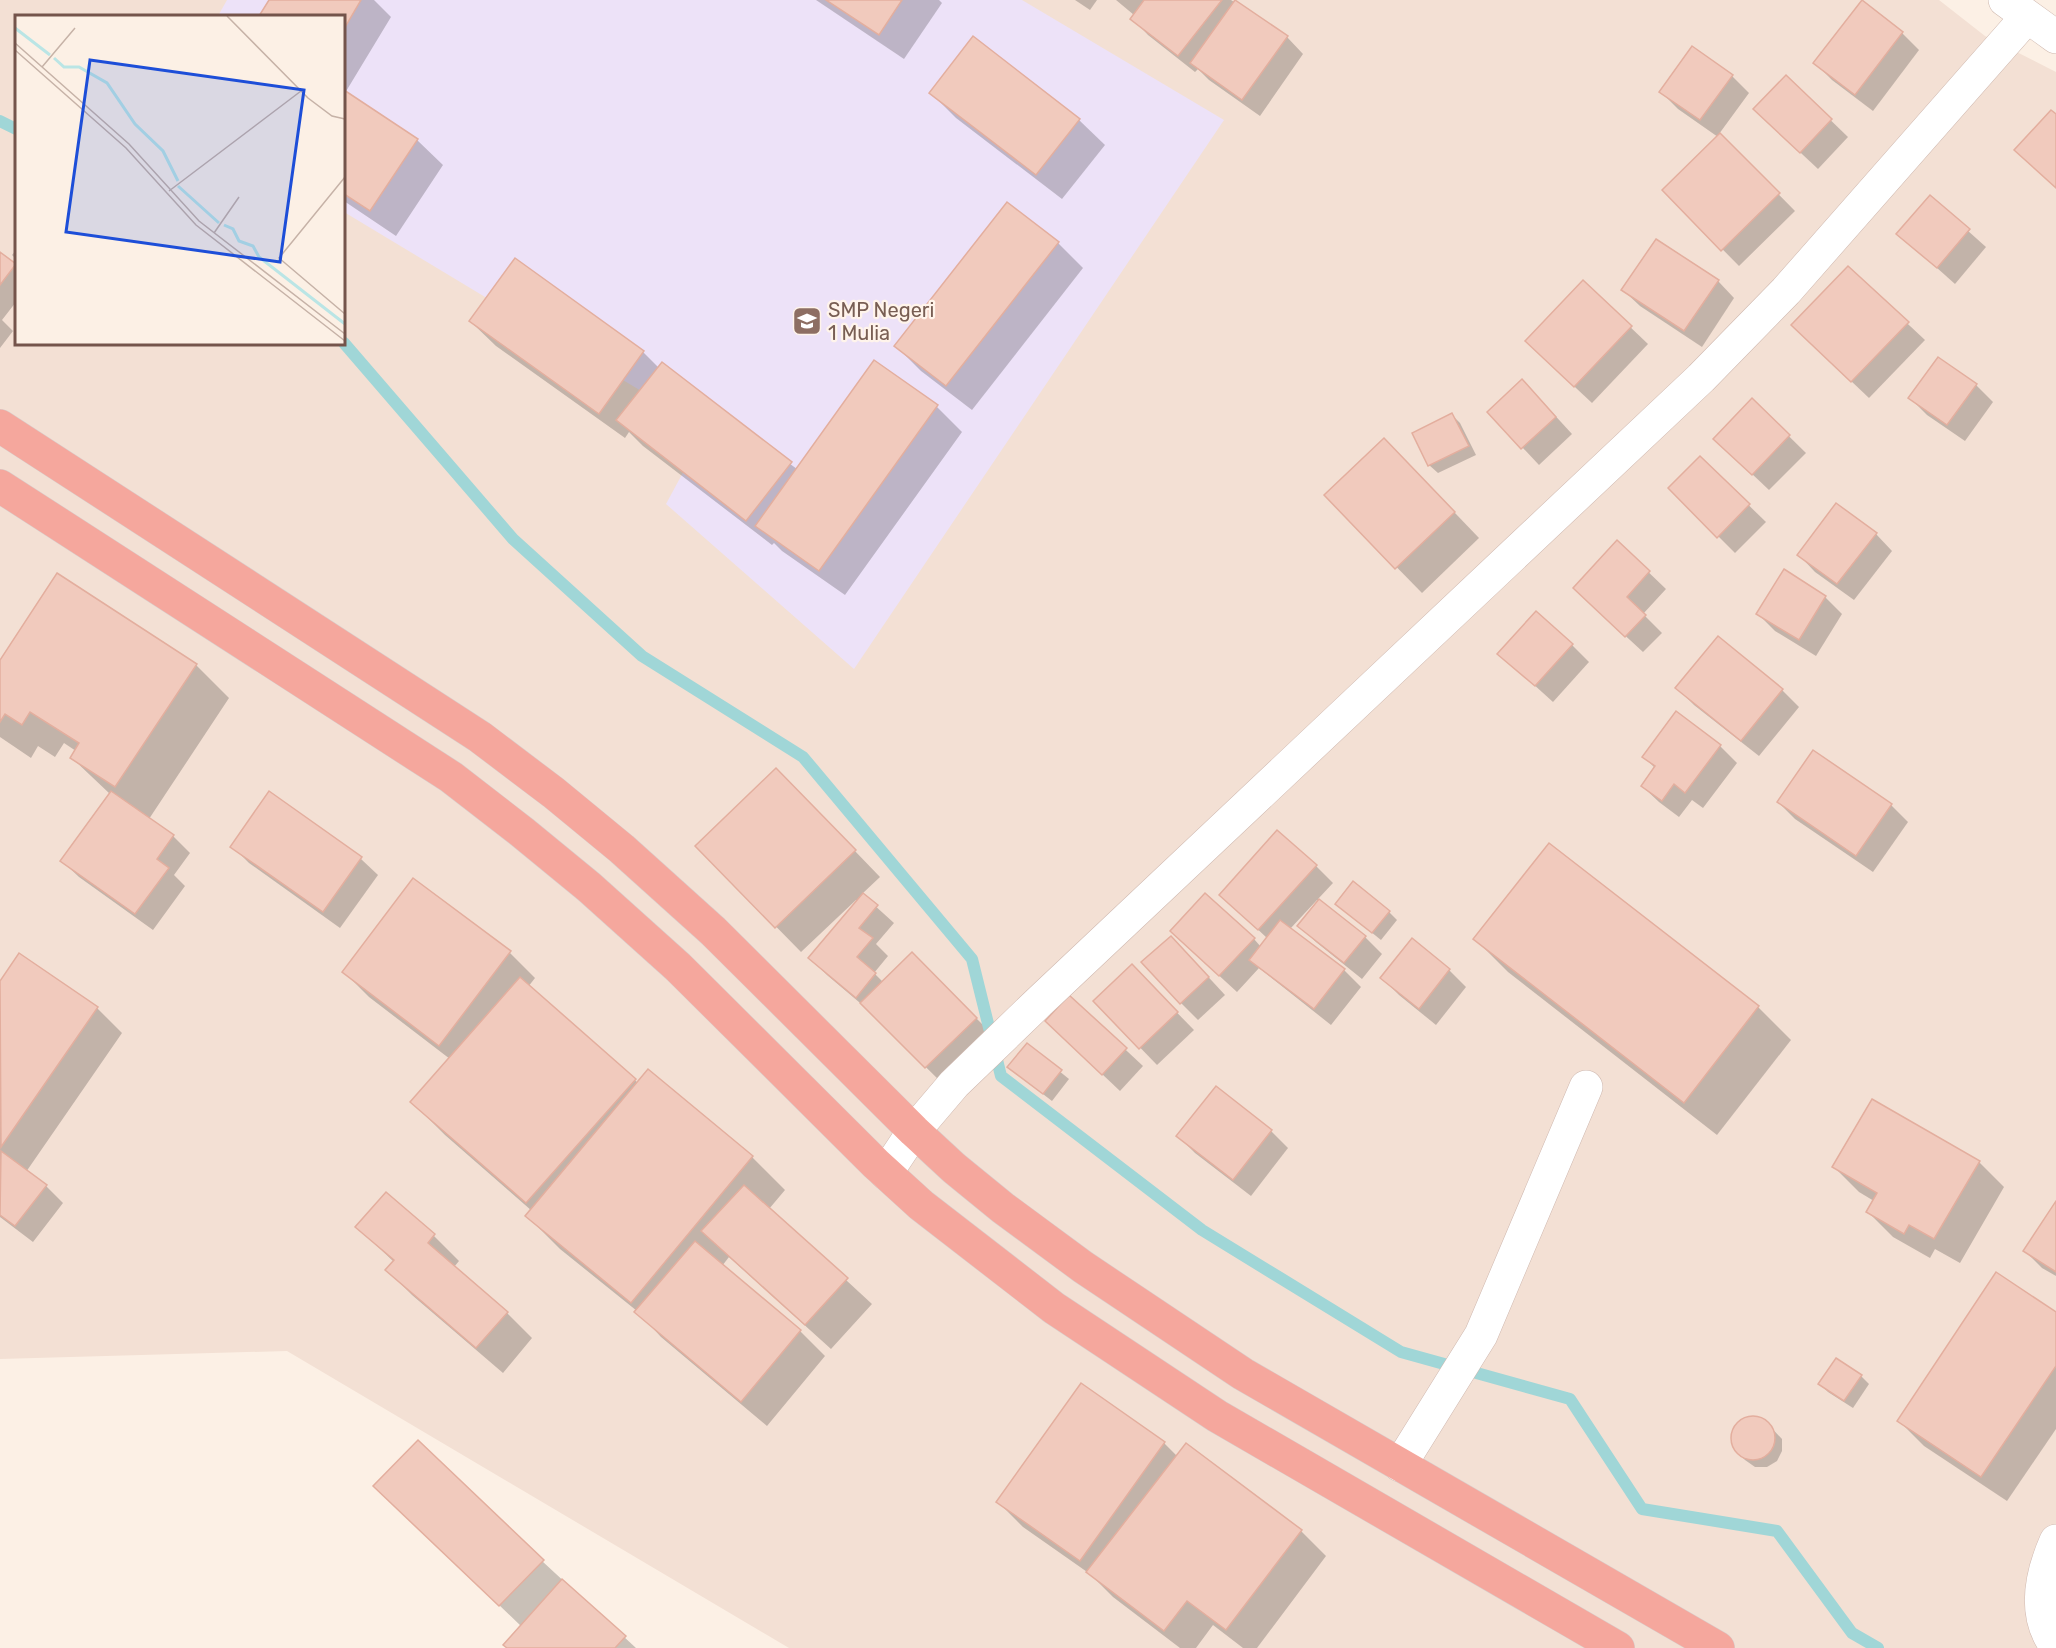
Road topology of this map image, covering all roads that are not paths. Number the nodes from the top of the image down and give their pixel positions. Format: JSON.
{"nodes":[{"id":1,"x":2016,"y":8,"type":"edge"},
{"id":2,"x":2056,"y":37,"type":"edge"},
{"id":3,"x":0,"y":426,"type":"edge"},
{"id":4,"x":0,"y":486,"type":"edge"},
{"id":5,"x":1586,"y":1088,"type":"dead end"},
{"id":6,"x":914,"y":1131,"type":"junction"},
{"id":7,"x":886,"y":1173,"type":"junction"},
{"id":8,"x":1407,"y":1454,"type":"junction"},
{"id":9,"x":2056,"y":1541,"type":"edge"},
{"id":10,"x":2056,"y":1646,"type":"edge"},
{"id":11,"x":1618,"y":1648,"type":"edge"},
{"id":12,"x":1718,"y":1648,"type":"edge"}],
"edges":[{"from":1,"to":2,"type":"street"},
{"from":1,"to":6,"type":"street"},
{"from":3,"to":6,"type":"highway"},
{"from":4,"to":7,"type":"highway"},
{"from":5,"to":8,"type":"street"},
{"from":6,"to":7,"type":"street"},
{"from":6,"to":8,"type":"highway"},
{"from":7,"to":11,"type":"highway"},
{"from":8,"to":12,"type":"highway"},
{"from":9,"to":10,"type":"street"}]}
